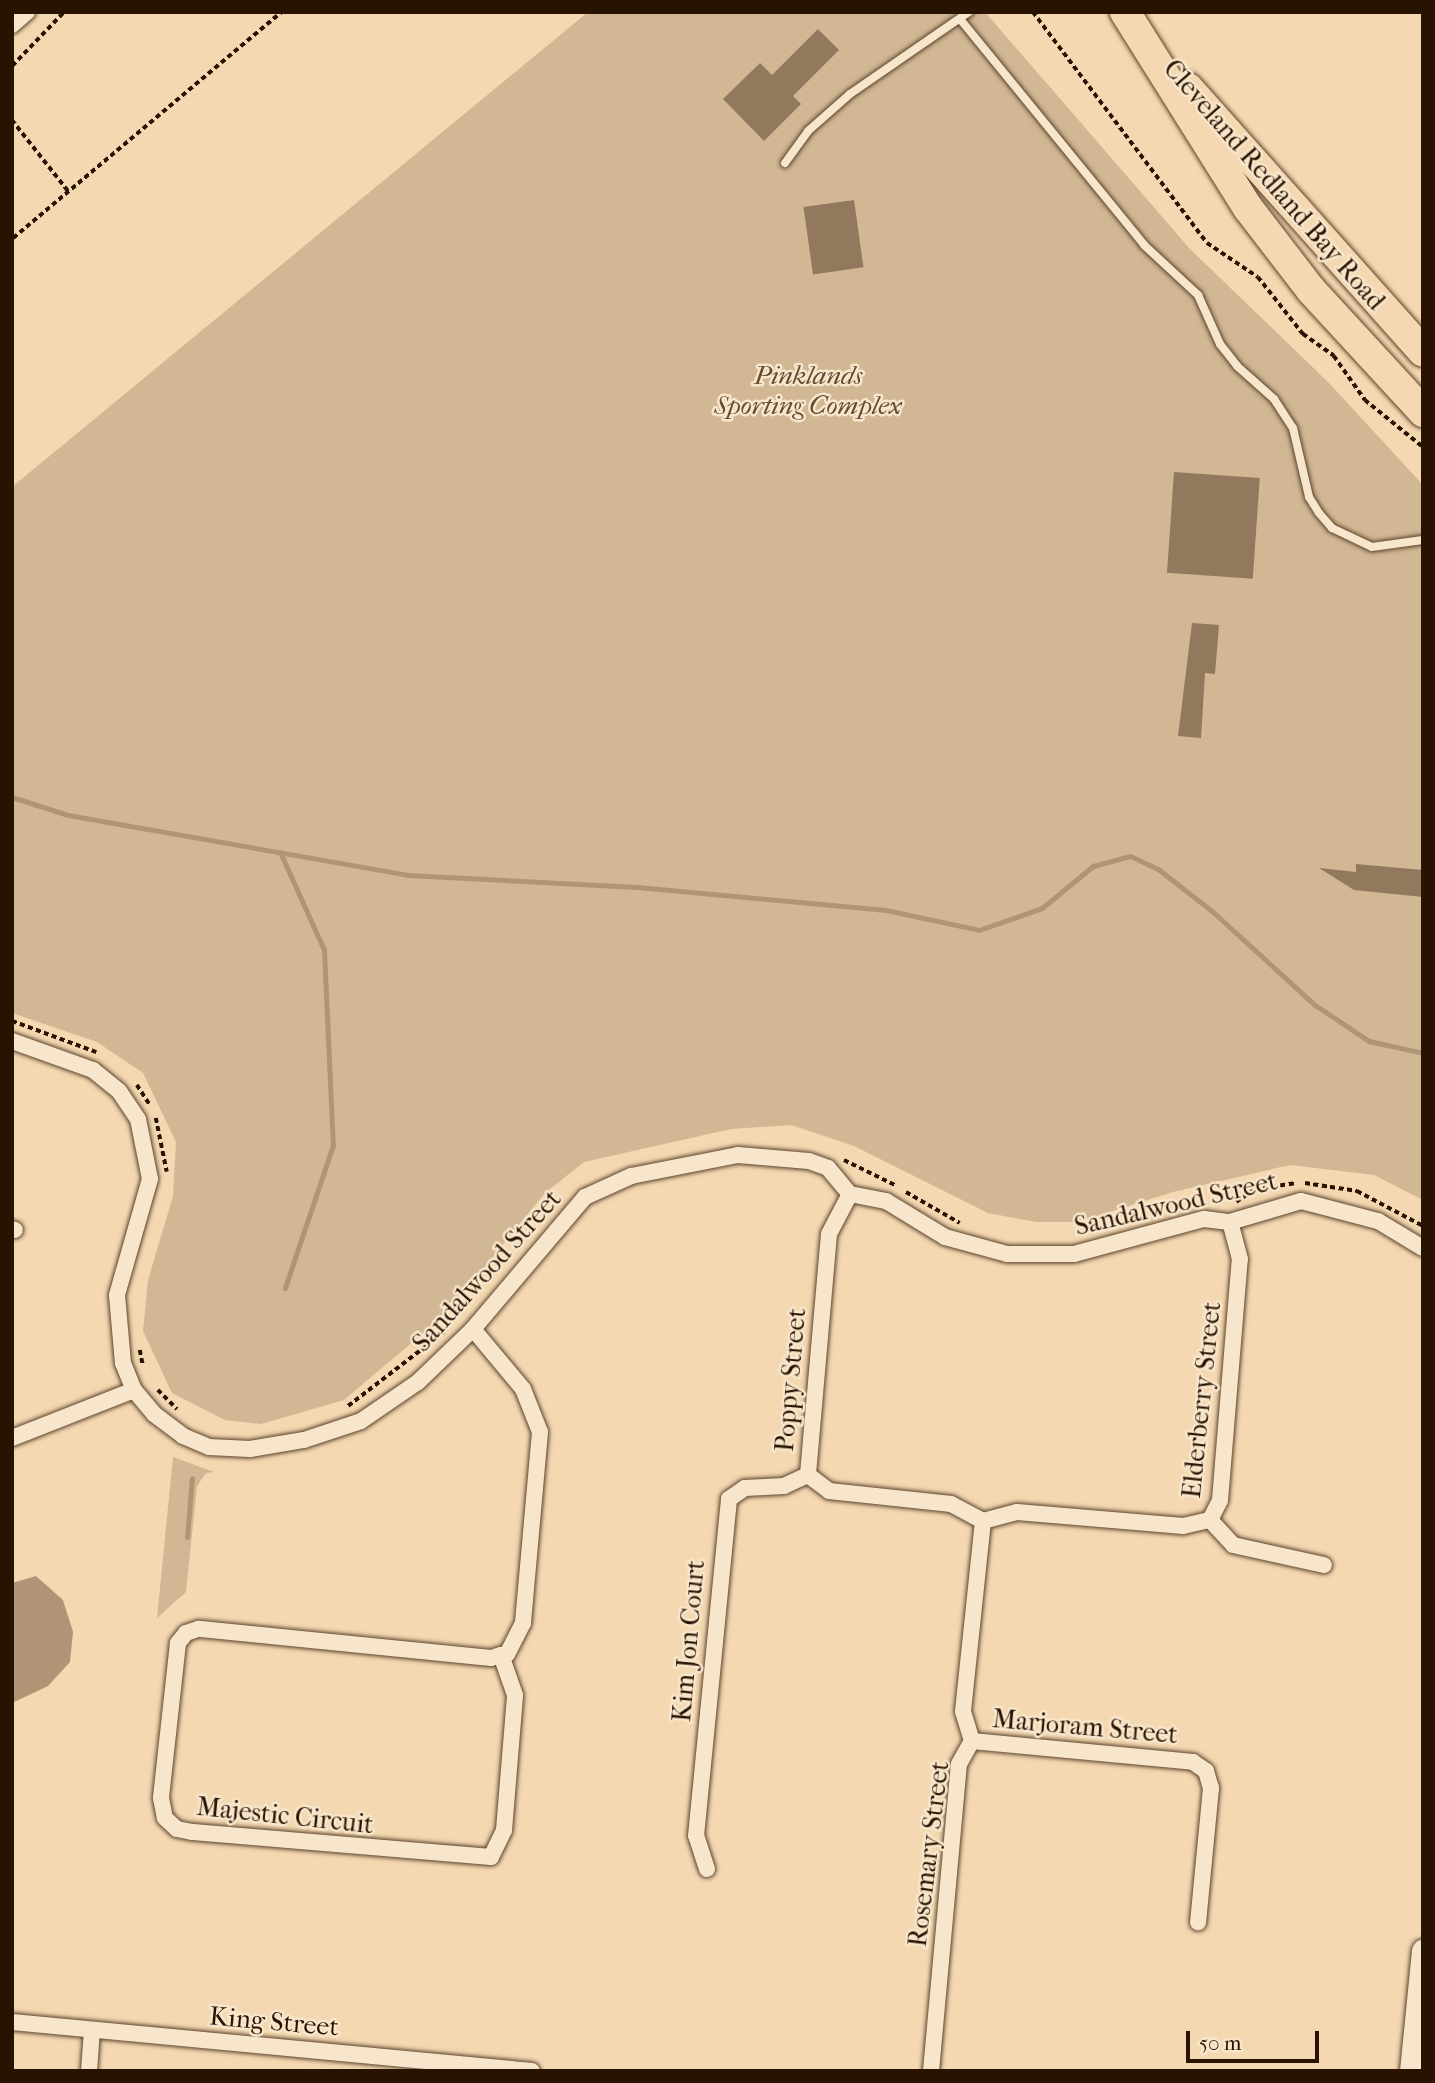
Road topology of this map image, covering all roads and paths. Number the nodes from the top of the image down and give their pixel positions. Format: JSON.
{"nodes":[{"id":1,"x":27,"y":12,"type":"edge"},
{"id":2,"x":64,"y":12,"type":"edge"},
{"id":3,"x":281,"y":12,"type":"edge"},
{"id":4,"x":969,"y":12,"type":"edge"},
{"id":5,"x":1033,"y":12,"type":"edge"},
{"id":6,"x":1126,"y":14,"type":"edge"},
{"id":7,"x":960,"y":19,"type":"junction"},
{"id":8,"x":12,"y":25,"type":"edge"},
{"id":9,"x":12,"y":66,"type":"edge"},
{"id":10,"x":12,"y":120,"type":"edge"},
{"id":11,"x":785,"y":163,"type":"dead end"},
{"id":12,"x":68,"y":191,"type":"junction"},
{"id":13,"x":13,"y":238,"type":"edge"},
{"id":14,"x":1360,"y":283,"type":"junction"},
{"id":15,"x":1423,"y":330,"type":"edge"},
{"id":16,"x":1423,"y":352,"type":"edge"},
{"id":17,"x":1423,"y":412,"type":"edge"},
{"id":18,"x":1423,"y":447,"type":"edge"},
{"id":19,"x":1423,"y":540,"type":"edge"},
{"id":20,"x":12,"y":1021,"type":"edge"},
{"id":21,"x":12,"y":1041,"type":"edge"},
{"id":22,"x":102,"y":1056,"type":"dead end"},
{"id":23,"x":130,"y":1078,"type":"dead end"},
{"id":24,"x":832,"y":1155,"type":"dead end"},
{"id":25,"x":166,"y":1180,"type":"dead end"},
{"id":26,"x":850,"y":1195,"type":"junction"},
{"id":27,"x":1221,"y":1204,"type":"dead end"},
{"id":28,"x":1230,"y":1223,"type":"junction"},
{"id":29,"x":1423,"y":1226,"type":"edge"},
{"id":30,"x":972,"y":1230,"type":"dead end"},
{"id":31,"x":1423,"y":1248,"type":"edge"},
{"id":32,"x":454,"y":1323,"type":"dead end"},
{"id":33,"x":473,"y":1329,"type":"junction"},
{"id":34,"x":139,"y":1344,"type":"dead end"},
{"id":35,"x":146,"y":1378,"type":"dead end"},
{"id":36,"x":156,"y":1388,"type":"dead end"},
{"id":37,"x":134,"y":1390,"type":"junction"},
{"id":38,"x":343,"y":1409,"type":"dead end"},
{"id":39,"x":185,"y":1417,"type":"dead end"},
{"id":40,"x":12,"y":1438,"type":"edge"},
{"id":41,"x":808,"y":1475,"type":"junction"},
{"id":42,"x":1209,"y":1520,"type":"junction"},
{"id":43,"x":983,"y":1521,"type":"junction"},
{"id":44,"x":1324,"y":1565,"type":"dead end"},
{"id":45,"x":501,"y":1655,"type":"junction"},
{"id":46,"x":972,"y":1741,"type":"junction"},
{"id":47,"x":707,"y":1869,"type":"dead end"},
{"id":48,"x":1198,"y":1922,"type":"dead end"},
{"id":49,"x":1423,"y":1951,"type":"edge"},
{"id":50,"x":12,"y":2022,"type":"edge"},
{"id":51,"x":92,"y":2030,"type":"junction"},
{"id":52,"x":89,"y":2071,"type":"edge"},
{"id":53,"x":532,"y":2071,"type":"edge"},
{"id":54,"x":931,"y":2071,"type":"edge"},
{"id":55,"x":1411,"y":2071,"type":"edge"}],
"edges":[{"from":1,"to":8,"type":"street"},
{"from":2,"to":9,"type":"path"},
{"from":3,"to":12,"type":"path"},
{"from":4,"to":7,"type":"lane"},
{"from":5,"to":18,"type":"path"},
{"from":6,"to":14,"type":"highway","name":"Cleveland Redland Bay Road"},
{"from":6,"to":17,"type":"highway","name":"Cleveland Redland Bay Road"},
{"from":7,"to":11,"type":"lane"},
{"from":7,"to":19,"type":"lane"},
{"from":10,"to":12,"type":"path"},
{"from":12,"to":13,"type":"path"},
{"from":14,"to":15,"type":"street"},
{"from":14,"to":16,"type":"highway","name":"Cleveland Redland Bay Road"},
{"from":20,"to":22,"type":"path"},
{"from":21,"to":37,"type":"street"},
{"from":23,"to":25,"type":"path"},
{"from":24,"to":30,"type":"path"},
{"from":26,"to":28,"type":"street","name":"Sandalwood Street"},
{"from":26,"to":33,"type":"street","name":"Sandalwood Street"},
{"from":26,"to":41,"type":"street","name":"Poppy Street"},
{"from":27,"to":29,"type":"path"},
{"from":28,"to":31,"type":"street","name":"Sandalwood Street"},
{"from":28,"to":42,"type":"street","name":"Elderberry Street"},
{"from":32,"to":38,"type":"path"},
{"from":33,"to":37,"type":"street","name":"Sandalwood Street"},
{"from":33,"to":45,"type":"street"},
{"from":34,"to":35,"type":"path"},
{"from":36,"to":39,"type":"path"},
{"from":37,"to":40,"type":"street"},
{"from":41,"to":43,"type":"street","name":"Poppy Street"},
{"from":41,"to":47,"type":"street","name":"Kim Jon Court"},
{"from":42,"to":43,"type":"street","name":"Elderberry Street"},
{"from":42,"to":44,"type":"street"},
{"from":43,"to":46,"type":"street","name":"Rosemary Street"},
{"from":45,"to":45,"type":"street","name":"Majestic Circuit"},
{"from":46,"to":48,"type":"street","name":"Marjoram Street"},
{"from":46,"to":54,"type":"street","name":"Rosemary Street"},
{"from":49,"to":55,"type":"street"},
{"from":50,"to":51,"type":"street","name":"King Street"},
{"from":51,"to":52,"type":"street"},
{"from":51,"to":53,"type":"street","name":"King Street"}]}
